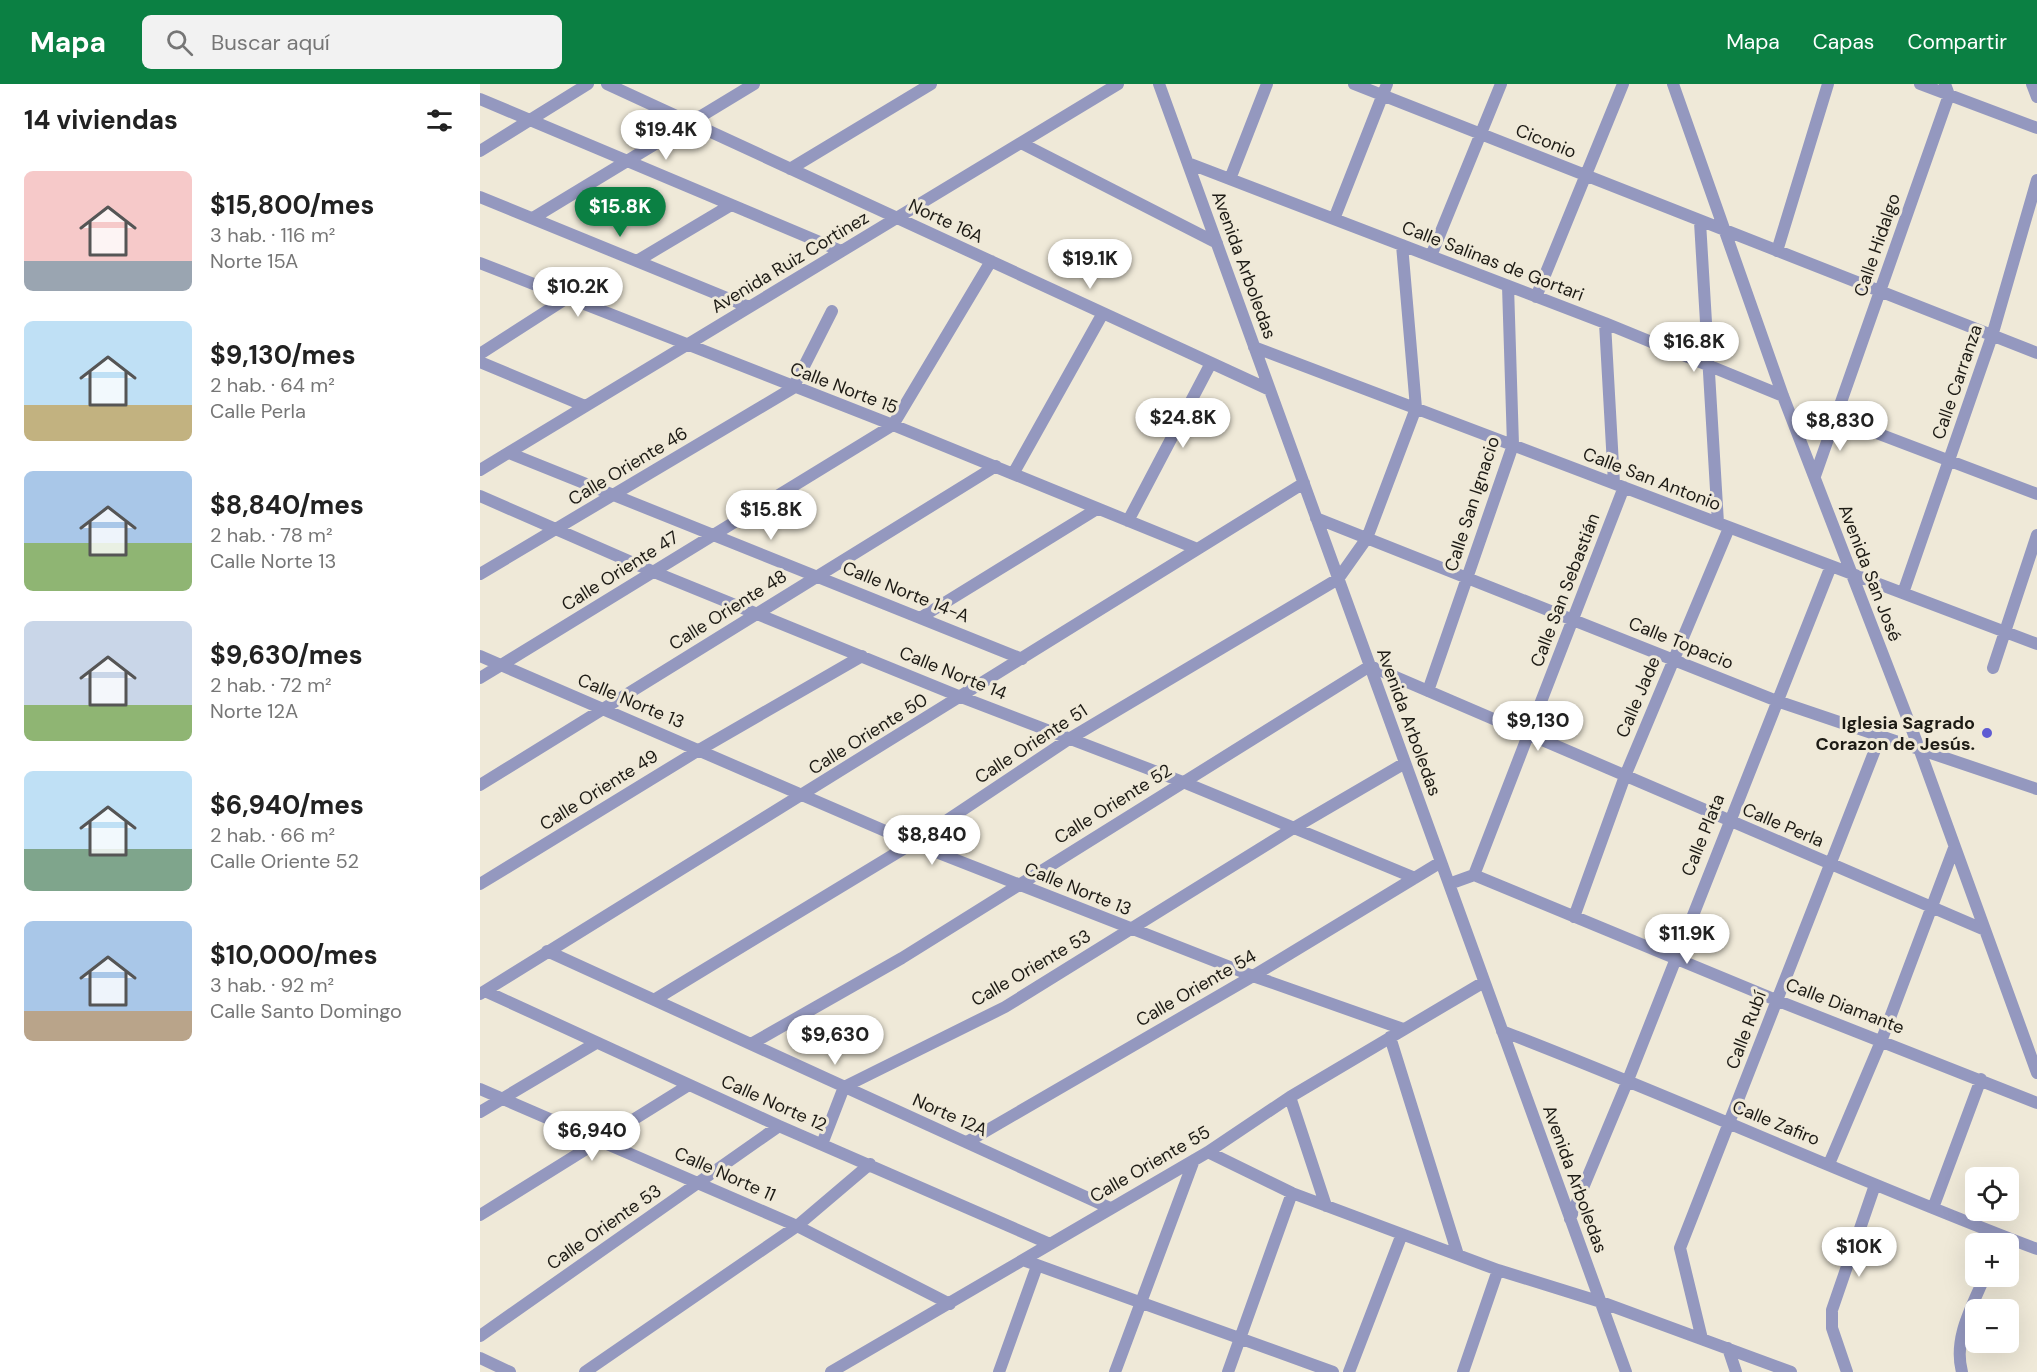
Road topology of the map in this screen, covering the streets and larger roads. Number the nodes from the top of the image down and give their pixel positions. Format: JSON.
{"nodes":[{"id":1,"x":588,"y":84,"type":"edge"},
{"id":2,"x":607,"y":84,"type":"edge"},
{"id":3,"x":754,"y":84,"type":"edge"},
{"id":4,"x":931,"y":84,"type":"edge"},
{"id":5,"x":1118,"y":84,"type":"edge"},
{"id":6,"x":1159,"y":84,"type":"edge"},
{"id":7,"x":1267,"y":84,"type":"edge"},
{"id":8,"x":1354,"y":84,"type":"edge"},
{"id":9,"x":1501,"y":84,"type":"edge"},
{"id":10,"x":1623,"y":84,"type":"edge"},
{"id":11,"x":1673,"y":84,"type":"edge"},
{"id":12,"x":1828,"y":84,"type":"edge"},
{"id":13,"x":1920,"y":84,"type":"edge"},
{"id":14,"x":2032,"y":84,"type":"edge"},
{"id":15,"x":1947,"y":89,"type":"edge"},
{"id":16,"x":1385,"y":90,"type":"edge"},
{"id":17,"x":2037,"y":97,"type":"edge"},
{"id":18,"x":480,"y":99,"type":"edge"},
{"id":19,"x":530,"y":120,"type":"junction"},
{"id":20,"x":692,"y":123,"type":"junction"},
{"id":21,"x":2037,"y":128,"type":"edge"},
{"id":22,"x":1481,"y":134,"type":"junction"},
{"id":23,"x":1021,"y":143,"type":"junction"},
{"id":24,"x":480,"y":151,"type":"edge"},
{"id":25,"x":628,"y":161,"type":"junction"},
{"id":26,"x":1188,"y":163,"type":"junction"},
{"id":27,"x":790,"y":169,"type":"junction"},
{"id":28,"x":1586,"y":176,"type":"junction"},
{"id":29,"x":1230,"y":179,"type":"junction"},
{"id":30,"x":2037,"y":180,"type":"edge"},
{"id":31,"x":480,"y":197,"type":"edge"},
{"id":32,"x":730,"y":205,"type":"junction"},
{"id":33,"x":533,"y":218,"type":"junction"},
{"id":34,"x":897,"y":218,"type":"junction"},
{"id":35,"x":1334,"y":219,"type":"junction"},
{"id":36,"x":1700,"y":222,"type":"junction"},
{"id":37,"x":1724,"y":231,"type":"junction"},
{"id":38,"x":1217,"y":243,"type":"junction"},
{"id":39,"x":1402,"y":245,"type":"junction"},
{"id":40,"x":841,"y":251,"type":"junction"},
{"id":41,"x":1777,"y":251,"type":"junction"},
{"id":42,"x":1431,"y":256,"type":"junction"},
{"id":43,"x":637,"y":261,"type":"junction"},
{"id":44,"x":991,"y":261,"type":"junction"},
{"id":45,"x":480,"y":263,"type":"edge"},
{"id":46,"x":1508,"y":286,"type":"junction"},
{"id":47,"x":1880,"y":290,"type":"junction"},
{"id":48,"x":1536,"y":297,"type":"junction"},
{"id":49,"x":567,"y":298,"type":"junction"},
{"id":50,"x":749,"y":307,"type":"junction"},
{"id":51,"x":832,"y":311,"type":"dead end"},
{"id":52,"x":1103,"y":313,"type":"junction"},
{"id":53,"x":1605,"y":323,"type":"junction"},
{"id":54,"x":1992,"y":336,"type":"junction"},
{"id":55,"x":686,"y":345,"type":"junction"},
{"id":56,"x":1254,"y":347,"type":"junction"},
{"id":57,"x":2037,"y":353,"type":"edge"},
{"id":58,"x":480,"y":354,"type":"edge"},
{"id":59,"x":480,"y":362,"type":"edge"},
{"id":60,"x":1211,"y":363,"type":"junction"},
{"id":61,"x":1708,"y":367,"type":"junction"},
{"id":62,"x":793,"y":388,"type":"junction"},
{"id":63,"x":1270,"y":390,"type":"junction"},
{"id":64,"x":1783,"y":396,"type":"junction"},
{"id":65,"x":585,"y":406,"type":"junction"},
{"id":66,"x":1416,"y":408,"type":"junction"},
{"id":67,"x":1837,"y":418,"type":"junction"},
{"id":68,"x":893,"y":425,"type":"junction"},
{"id":69,"x":1514,"y":446,"type":"junction"},
{"id":70,"x":508,"y":453,"type":"junction"},
{"id":71,"x":1949,"y":460,"type":"junction"},
{"id":72,"x":996,"y":466,"type":"junction"},
{"id":73,"x":480,"y":470,"type":"edge"},
{"id":74,"x":1013,"y":474,"type":"junction"},
{"id":75,"x":1815,"y":476,"type":"junction"},
{"id":76,"x":1304,"y":483,"type":"junction"},
{"id":77,"x":1619,"y":485,"type":"junction"},
{"id":78,"x":2037,"y":494,"type":"edge"},
{"id":79,"x":615,"y":495,"type":"junction"},
{"id":80,"x":480,"y":496,"type":"edge"},
{"id":81,"x":1097,"y":509,"type":"junction"},
{"id":82,"x":1316,"y":518,"type":"junction"},
{"id":83,"x":1128,"y":521,"type":"junction"},
{"id":84,"x":1724,"y":525,"type":"junction"},
{"id":85,"x":559,"y":529,"type":"junction"},
{"id":86,"x":713,"y":534,"type":"junction"},
{"id":87,"x":2037,"y":535,"type":"edge"},
{"id":88,"x":1367,"y":538,"type":"junction"},
{"id":89,"x":1195,"y":548,"type":"junction"},
{"id":90,"x":1831,"y":566,"type":"junction"},
{"id":91,"x":654,"y":572,"type":"junction"},
{"id":92,"x":1850,"y":573,"type":"junction"},
{"id":93,"x":480,"y":574,"type":"edge"},
{"id":94,"x":818,"y":575,"type":"junction"},
{"id":95,"x":1467,"y":578,"type":"junction"},
{"id":96,"x":1338,"y":579,"type":"junction"},
{"id":97,"x":1903,"y":593,"type":"junction"},
{"id":98,"x":760,"y":613,"type":"junction"},
{"id":99,"x":920,"y":618,"type":"junction"},
{"id":100,"x":1574,"y":619,"type":"junction"},
{"id":101,"x":2003,"y":632,"type":"junction"},
{"id":102,"x":2037,"y":644,"type":"edge"},
{"id":103,"x":480,"y":656,"type":"edge"},
{"id":104,"x":862,"y":656,"type":"junction"},
{"id":105,"x":1023,"y":659,"type":"junction"},
{"id":106,"x":1673,"y":660,"type":"junction"},
{"id":107,"x":501,"y":665,"type":"junction"},
{"id":108,"x":1370,"y":666,"type":"junction"},
{"id":109,"x":1993,"y":668,"type":"dead end"},
{"id":110,"x":480,"y":678,"type":"edge"},
{"id":111,"x":1428,"y":691,"type":"junction"},
{"id":112,"x":961,"y":697,"type":"junction"},
{"id":113,"x":1777,"y":701,"type":"junction"},
{"id":114,"x":602,"y":708,"type":"junction"},
{"id":115,"x":1529,"y":733,"type":"junction"},
{"id":116,"x":1880,"y":737,"type":"junction"},
{"id":117,"x":1070,"y":739,"type":"junction"},
{"id":118,"x":1918,"y":748,"type":"junction"},
{"id":119,"x":699,"y":750,"type":"junction"},
{"id":120,"x":1405,"y":763,"type":"junction"},
{"id":121,"x":1625,"y":776,"type":"junction"},
{"id":122,"x":1183,"y":782,"type":"junction"},
{"id":123,"x":480,"y":785,"type":"edge"},
{"id":124,"x":2037,"y":789,"type":"edge"},
{"id":125,"x":801,"y":797,"type":"junction"},
{"id":126,"x":1729,"y":821,"type":"junction"},
{"id":127,"x":1292,"y":829,"type":"junction"},
{"id":128,"x":913,"y":843,"type":"junction"},
{"id":129,"x":1954,"y":848,"type":"junction"},
{"id":130,"x":1441,"y":862,"type":"junction"},
{"id":131,"x":1829,"y":864,"type":"junction"},
{"id":132,"x":1474,"y":874,"type":"junction"},
{"id":133,"x":1415,"y":878,"type":"junction"},
{"id":134,"x":480,"y":884,"type":"edge"},
{"id":135,"x":1019,"y":884,"type":"junction"},
{"id":136,"x":1449,"y":885,"type":"junction"},
{"id":137,"x":1931,"y":908,"type":"junction"},
{"id":138,"x":1574,"y":917,"type":"junction"},
{"id":139,"x":1133,"y":930,"type":"junction"},
{"id":140,"x":1985,"y":930,"type":"junction"},
{"id":141,"x":547,"y":951,"type":"junction"},
{"id":142,"x":1674,"y":958,"type":"junction"},
{"id":143,"x":1253,"y":976,"type":"junction"},
{"id":144,"x":1484,"y":982,"type":"junction"},
{"id":145,"x":482,"y":993,"type":"edge"},
{"id":146,"x":654,"y":1000,"type":"junction"},
{"id":147,"x":1776,"y":1000,"type":"junction"},
{"id":148,"x":1403,"y":1029,"type":"junction"},
{"id":149,"x":1502,"y":1030,"type":"junction"},
{"id":150,"x":1390,"y":1037,"type":"junction"},
{"id":151,"x":1882,"y":1039,"type":"junction"},
{"id":152,"x":596,"y":1042,"type":"junction"},
{"id":153,"x":751,"y":1044,"type":"junction"},
{"id":154,"x":2037,"y":1073,"type":"edge"},
{"id":155,"x":1982,"y":1079,"type":"junction"},
{"id":156,"x":1628,"y":1080,"type":"junction"},
{"id":157,"x":689,"y":1085,"type":"junction"},
{"id":158,"x":844,"y":1087,"type":"junction"},
{"id":159,"x":480,"y":1089,"type":"edge"},
{"id":160,"x":1290,"y":1097,"type":"junction"},
{"id":161,"x":502,"y":1098,"type":"junction"},
{"id":162,"x":2037,"y":1103,"type":"edge"},
{"id":163,"x":480,"y":1112,"type":"edge"},
{"id":164,"x":1730,"y":1124,"type":"junction"},
{"id":165,"x":779,"y":1126,"type":"junction"},
{"id":166,"x":598,"y":1140,"type":"junction"},
{"id":167,"x":967,"y":1143,"type":"junction"},
{"id":168,"x":822,"y":1144,"type":"junction"},
{"id":169,"x":1208,"y":1152,"type":"junction"},
{"id":170,"x":1194,"y":1160,"type":"junction"},
{"id":171,"x":870,"y":1164,"type":"junction"},
{"id":172,"x":1829,"y":1164,"type":"junction"},
{"id":173,"x":699,"y":1182,"type":"junction"},
{"id":174,"x":1875,"y":1185,"type":"junction"},
{"id":175,"x":1292,"y":1193,"type":"junction"},
{"id":176,"x":1326,"y":1206,"type":"junction"},
{"id":177,"x":1110,"y":1208,"type":"junction"},
{"id":178,"x":1933,"y":1208,"type":"junction"},
{"id":179,"x":480,"y":1215,"type":"edge"},
{"id":180,"x":1570,"y":1219,"type":"junction"},
{"id":181,"x":797,"y":1226,"type":"junction"},
{"id":182,"x":1985,"y":1233,"type":"edge"},
{"id":183,"x":1402,"y":1234,"type":"junction"},
{"id":184,"x":1050,"y":1244,"type":"junction"},
{"id":185,"x":2019,"y":1245,"type":"edge"},
{"id":186,"x":2037,"y":1249,"type":"edge"},
{"id":187,"x":1458,"y":1255,"type":"junction"},
{"id":188,"x":1023,"y":1260,"type":"junction"},
{"id":189,"x":1037,"y":1266,"type":"junction"},
{"id":190,"x":1498,"y":1270,"type":"junction"},
{"id":191,"x":1980,"y":1287,"type":"edge"},
{"id":192,"x":1601,"y":1302,"type":"junction"},
{"id":193,"x":1139,"y":1303,"type":"junction"},
{"id":194,"x":950,"y":1304,"type":"junction"},
{"id":195,"x":480,"y":1336,"type":"edge"},
{"id":196,"x":1240,"y":1339,"type":"junction"},
{"id":197,"x":1702,"y":1339,"type":"junction"},
{"id":198,"x":1728,"y":1348,"type":"junction"},
{"id":199,"x":480,"y":1358,"type":"edge"},
{"id":200,"x":510,"y":1372,"type":"edge"},
{"id":201,"x":585,"y":1372,"type":"edge"},
{"id":202,"x":831,"y":1372,"type":"edge"},
{"id":203,"x":999,"y":1372,"type":"edge"},
{"id":204,"x":1115,"y":1372,"type":"edge"},
{"id":205,"x":1228,"y":1372,"type":"edge"},
{"id":206,"x":1333,"y":1372,"type":"edge"},
{"id":207,"x":1348,"y":1372,"type":"edge"},
{"id":208,"x":1463,"y":1372,"type":"edge"},
{"id":209,"x":1626,"y":1372,"type":"edge"},
{"id":210,"x":1737,"y":1372,"type":"edge"},
{"id":211,"x":1791,"y":1372,"type":"edge"},
{"id":212,"x":1847,"y":1372,"type":"edge"},
{"id":213,"x":1962,"y":1372,"type":"edge"}],
"edges":[{"from":1,"to":19,"type":"street"},
{"from":2,"to":20,"type":"street","name":"Norte 16A"},
{"from":3,"to":20,"type":"street"},
{"from":4,"to":27,"type":"street"},
{"from":5,"to":23,"type":"street","name":"Avenida Ruiz Cortinez"},
{"from":6,"to":26,"type":"street","name":"Avenida Arboledas"},
{"from":7,"to":29,"type":"street"},
{"from":8,"to":16,"type":"street","name":"Ciconio"},
{"from":9,"to":22,"type":"street"},
{"from":10,"to":28,"type":"street"},
{"from":11,"to":37,"type":"street","name":"Avenida San José"},
{"from":12,"to":41,"type":"street"},
{"from":13,"to":15,"type":"street"},
{"from":14,"to":17,"type":"street"},
{"from":15,"to":21,"type":"street"},
{"from":15,"to":47,"type":"street","name":"Calle Hidalgo"},
{"from":16,"to":22,"type":"street","name":"Ciconio"},
{"from":16,"to":35,"type":"street"},
{"from":18,"to":19,"type":"street"},
{"from":19,"to":24,"type":"street"},
{"from":19,"to":25,"type":"street"},
{"from":20,"to":25,"type":"street"},
{"from":20,"to":27,"type":"street","name":"Norte 16A"},
{"from":22,"to":28,"type":"street","name":"Ciconio"},
{"from":22,"to":42,"type":"street"},
{"from":23,"to":34,"type":"street","name":"Avenida Ruiz Cortinez"},
{"from":23,"to":38,"type":"street"},
{"from":25,"to":32,"type":"street"},
{"from":25,"to":33,"type":"street"},
{"from":26,"to":29,"type":"street","name":"Calle Salinas de Gortari"},
{"from":26,"to":38,"type":"street","name":"Avenida Arboledas"},
{"from":27,"to":34,"type":"street","name":"Norte 16A"},
{"from":28,"to":36,"type":"street","name":"Ciconio"},
{"from":28,"to":48,"type":"street"},
{"from":29,"to":35,"type":"street","name":"Calle Salinas de Gortari"},
{"from":30,"to":54,"type":"street","name":"Calle Carranza"},
{"from":31,"to":33,"type":"street"},
{"from":32,"to":40,"type":"street"},
{"from":32,"to":43,"type":"street"},
{"from":33,"to":43,"type":"street"},
{"from":34,"to":40,"type":"street","name":"Avenida Ruiz Cortinez"},
{"from":34,"to":44,"type":"street","name":"Norte 16A"},
{"from":35,"to":39,"type":"street","name":"Calle Salinas de Gortari"},
{"from":36,"to":37,"type":"street","name":"Ciconio"},
{"from":36,"to":61,"type":"street","name":"Calle Jade"},
{"from":37,"to":41,"type":"street","name":"Ciconio"},
{"from":37,"to":64,"type":"street","name":"Avenida San José"},
{"from":38,"to":56,"type":"street","name":"Avenida Arboledas"},
{"from":39,"to":42,"type":"street","name":"Calle Salinas de Gortari"},
{"from":39,"to":66,"type":"street"},
{"from":40,"to":50,"type":"street","name":"Avenida Ruiz Cortinez"},
{"from":41,"to":47,"type":"street","name":"Ciconio"},
{"from":42,"to":46,"type":"street","name":"Calle Salinas de Gortari"},
{"from":43,"to":50,"type":"street"},
{"from":44,"to":52,"type":"street","name":"Norte 16A"},
{"from":44,"to":68,"type":"street","name":"Calle Oriente 47"},
{"from":45,"to":49,"type":"street","name":"Calle Norte 15"},
{"from":46,"to":48,"type":"street","name":"Calle Salinas de Gortari"},
{"from":46,"to":69,"type":"street","name":"Calle San Ignacio"},
{"from":47,"to":54,"type":"street","name":"Ciconio"},
{"from":47,"to":67,"type":"street","name":"Calle Hidalgo"},
{"from":48,"to":53,"type":"street","name":"Calle Salinas de Gortari"},
{"from":49,"to":55,"type":"street","name":"Calle Norte 15"},
{"from":49,"to":58,"type":"street"},
{"from":50,"to":55,"type":"street","name":"Avenida Ruiz Cortinez"},
{"from":51,"to":62,"type":"street"},
{"from":52,"to":60,"type":"street","name":"Norte 16A"},
{"from":52,"to":74,"type":"street"},
{"from":53,"to":61,"type":"street","name":"Calle Salinas de Gortari"},
{"from":53,"to":77,"type":"street","name":"Calle San Sebastián"},
{"from":54,"to":57,"type":"street","name":"Ciconio"},
{"from":54,"to":71,"type":"street","name":"Calle Carranza"},
{"from":55,"to":62,"type":"street","name":"Calle Norte 15"},
{"from":55,"to":65,"type":"street","name":"Avenida Ruiz Cortinez"},
{"from":56,"to":63,"type":"street","name":"Avenida Arboledas"},
{"from":56,"to":66,"type":"street","name":"Calle San Antonio"},
{"from":59,"to":65,"type":"street"},
{"from":60,"to":63,"type":"street","name":"Norte 16A"},
{"from":60,"to":83,"type":"street"},
{"from":61,"to":64,"type":"street","name":"Calle Salinas de Gortari"},
{"from":61,"to":84,"type":"street","name":"Calle Jade"},
{"from":62,"to":68,"type":"street","name":"Calle Norte 15"},
{"from":62,"to":79,"type":"street","name":"Calle Oriente 46"},
{"from":63,"to":76,"type":"street","name":"Avenida Arboledas"},
{"from":64,"to":75,"type":"street","name":"Avenida San José"},
{"from":65,"to":70,"type":"street","name":"Avenida Ruiz Cortinez"},
{"from":66,"to":69,"type":"street","name":"Calle San Antonio"},
{"from":66,"to":88,"type":"street"},
{"from":67,"to":71,"type":"street"},
{"from":67,"to":75,"type":"street","name":"Calle Hidalgo"},
{"from":68,"to":72,"type":"street","name":"Calle Norte 15"},
{"from":68,"to":86,"type":"street","name":"Calle Oriente 47"},
{"from":69,"to":77,"type":"street","name":"Calle San Antonio"},
{"from":69,"to":95,"type":"street","name":"Calle San Ignacio"},
{"from":70,"to":73,"type":"street","name":"Avenida Ruiz Cortinez"},
{"from":70,"to":79,"type":"street","name":"Calle Norte 14-A"},
{"from":71,"to":78,"type":"street"},
{"from":71,"to":97,"type":"street","name":"Calle Carranza"},
{"from":72,"to":74,"type":"street","name":"Calle Norte 15"},
{"from":72,"to":94,"type":"street","name":"Calle Oriente 48"},
{"from":74,"to":81,"type":"street","name":"Calle Norte 15"},
{"from":75,"to":92,"type":"street","name":"Avenida San José"},
{"from":76,"to":82,"type":"street","name":"Avenida Arboledas"},
{"from":76,"to":89,"type":"street","name":"Calle Oriente 50"},
{"from":77,"to":84,"type":"street","name":"Calle San Antonio"},
{"from":77,"to":100,"type":"street","name":"Calle San Sebastián"},
{"from":79,"to":85,"type":"street","name":"Calle Oriente 46"},
{"from":79,"to":86,"type":"street","name":"Calle Norte 14-A"},
{"from":80,"to":85,"type":"street","name":"Calle Norte 14"},
{"from":81,"to":83,"type":"street","name":"Calle Norte 15"},
{"from":81,"to":99,"type":"street"},
{"from":82,"to":88,"type":"street","name":"Calle Topacio"},
{"from":82,"to":96,"type":"street","name":"Avenida Arboledas"},
{"from":83,"to":89,"type":"street","name":"Calle Norte 15"},
{"from":84,"to":90,"type":"street","name":"Calle San Antonio"},
{"from":84,"to":106,"type":"street","name":"Calle Jade"},
{"from":85,"to":91,"type":"street","name":"Calle Norte 14"},
{"from":85,"to":93,"type":"street","name":"Calle Oriente 46"},
{"from":86,"to":91,"type":"street","name":"Calle Oriente 47"},
{"from":86,"to":94,"type":"street","name":"Calle Norte 14-A"},
{"from":87,"to":101,"type":"street"},
{"from":88,"to":95,"type":"street","name":"Calle Topacio"},
{"from":88,"to":96,"type":"street"},
{"from":89,"to":105,"type":"street","name":"Calle Oriente 50"},
{"from":90,"to":92,"type":"street","name":"Calle San Antonio"},
{"from":90,"to":113,"type":"street","name":"Calle Plata"},
{"from":91,"to":98,"type":"street","name":"Calle Norte 14"},
{"from":91,"to":107,"type":"street","name":"Calle Oriente 47"},
{"from":92,"to":97,"type":"street","name":"Calle San Antonio"},
{"from":92,"to":118,"type":"street","name":"Avenida San José"},
{"from":94,"to":98,"type":"street","name":"Calle Oriente 48"},
{"from":94,"to":99,"type":"street","name":"Calle Norte 14-A"},
{"from":95,"to":100,"type":"street","name":"Calle Topacio"},
{"from":95,"to":111,"type":"street","name":"Calle San Ignacio"},
{"from":96,"to":108,"type":"street","name":"Avenida Arboledas"},
{"from":96,"to":117,"type":"street","name":"Calle Oriente 51"},
{"from":97,"to":101,"type":"street","name":"Calle San Antonio"},
{"from":98,"to":104,"type":"street","name":"Calle Norte 14"},
{"from":98,"to":114,"type":"street","name":"Calle Oriente 48"},
{"from":99,"to":105,"type":"street","name":"Calle Norte 14-A"},
{"from":100,"to":106,"type":"street","name":"Calle Topacio"},
{"from":100,"to":115,"type":"street","name":"Calle San Sebastián"},
{"from":101,"to":102,"type":"street","name":"Calle San Antonio"},
{"from":101,"to":109,"type":"street"},
{"from":103,"to":107,"type":"street","name":"Calle Norte 13"},
{"from":104,"to":112,"type":"street","name":"Calle Norte 14"},
{"from":104,"to":119,"type":"street","name":"Calle Oriente 49"},
{"from":105,"to":112,"type":"street","name":"Calle Oriente 50"},
{"from":106,"to":113,"type":"street","name":"Calle Topacio"},
{"from":106,"to":121,"type":"street","name":"Calle Jade"},
{"from":107,"to":110,"type":"street","name":"Calle Oriente 47"},
{"from":107,"to":114,"type":"street","name":"Calle Norte 13"},
{"from":108,"to":111,"type":"street","name":"Calle Perla"},
{"from":108,"to":120,"type":"street","name":"Avenida Arboledas"},
{"from":108,"to":122,"type":"street","name":"Calle Oriente 52"},
{"from":111,"to":115,"type":"street","name":"Calle Perla"},
{"from":112,"to":117,"type":"street","name":"Calle Norte 14"},
{"from":112,"to":125,"type":"street","name":"Calle Oriente 50"},
{"from":113,"to":116,"type":"street","name":"Calle Topacio"},
{"from":113,"to":126,"type":"street","name":"Calle Plata"},
{"from":114,"to":119,"type":"street","name":"Calle Norte 13"},
{"from":114,"to":123,"type":"street","name":"Calle Oriente 48"},
{"from":115,"to":121,"type":"street","name":"Calle Perla"},
{"from":115,"to":132,"type":"street","name":"Calle San Sebastián"},
{"from":116,"to":118,"type":"street","name":"Calle Topacio"},
{"from":116,"to":131,"type":"street","name":"Calle Rubí"},
{"from":117,"to":122,"type":"street","name":"Calle Norte 14"},
{"from":117,"to":128,"type":"street","name":"Calle Oriente 51"},
{"from":118,"to":124,"type":"street","name":"Calle Topacio"},
{"from":118,"to":129,"type":"street","name":"Avenida San José"},
{"from":119,"to":125,"type":"street","name":"Calle Norte 13"},
{"from":119,"to":134,"type":"street","name":"Calle Oriente 49"},
{"from":120,"to":127,"type":"street","name":"Calle Oriente 53"},
{"from":120,"to":130,"type":"street","name":"Avenida Arboledas"},
{"from":121,"to":126,"type":"street","name":"Calle Perla"},
{"from":121,"to":138,"type":"street","name":"Calle Jade"},
{"from":122,"to":127,"type":"street","name":"Calle Norte 14"},
{"from":122,"to":135,"type":"street","name":"Calle Oriente 52"},
{"from":125,"to":128,"type":"street","name":"Calle Norte 13"},
{"from":125,"to":141,"type":"street","name":"Calle Oriente 50"},
{"from":126,"to":131,"type":"street","name":"Calle Perla"},
{"from":126,"to":142,"type":"street","name":"Calle Plata"},
{"from":127,"to":133,"type":"street","name":"Calle Norte 14"},
{"from":127,"to":139,"type":"street","name":"Calle Oriente 53"},
{"from":128,"to":135,"type":"street","name":"Calle Norte 13"},
{"from":128,"to":146,"type":"street","name":"Calle Oriente 51"},
{"from":129,"to":137,"type":"street"},
{"from":129,"to":140,"type":"street","name":"Avenida San José"},
{"from":130,"to":133,"type":"street","name":"Calle Oriente 54"},
{"from":130,"to":136,"type":"street","name":"Avenida Arboledas"},
{"from":131,"to":137,"type":"street","name":"Calle Perla"},
{"from":131,"to":147,"type":"street","name":"Calle Rubí"},
{"from":132,"to":136,"type":"street"},
{"from":132,"to":138,"type":"street","name":"Calle Diamante"},
{"from":133,"to":143,"type":"street","name":"Calle Oriente 54"},
{"from":135,"to":139,"type":"street","name":"Calle Norte 13"},
{"from":135,"to":153,"type":"street","name":"Calle Oriente 52"},
{"from":136,"to":144,"type":"street","name":"Avenida Arboledas"},
{"from":137,"to":140,"type":"street","name":"Calle Perla"},
{"from":137,"to":151,"type":"street"},
{"from":138,"to":142,"type":"street","name":"Calle Diamante"},
{"from":139,"to":143,"type":"street","name":"Calle Norte 13"},
{"from":139,"to":158,"type":"street","name":"Calle Oriente 53"},
{"from":140,"to":154,"type":"street","name":"Avenida San José"},
{"from":141,"to":145,"type":"street","name":"Calle Oriente 50"},
{"from":141,"to":146,"type":"street","name":"Norte 12A"},
{"from":142,"to":147,"type":"street","name":"Calle Diamante"},
{"from":142,"to":156,"type":"street","name":"Calle Plata"},
{"from":143,"to":148,"type":"street","name":"Calle Norte 13"},
{"from":143,"to":167,"type":"street","name":"Calle Oriente 54"},
{"from":144,"to":148,"type":"street","name":"Calle Oriente 55"},
{"from":144,"to":149,"type":"street","name":"Avenida Arboledas"},
{"from":145,"to":152,"type":"street","name":"Calle Norte 12"},
{"from":146,"to":153,"type":"street","name":"Norte 12A"},
{"from":147,"to":151,"type":"street","name":"Calle Diamante"},
{"from":147,"to":164,"type":"street","name":"Calle Rubí"},
{"from":148,"to":150,"type":"street","name":"Calle Oriente 55"},
{"from":149,"to":156,"type":"street","name":"Calle Zafiro"},
{"from":149,"to":180,"type":"street","name":"Avenida Arboledas"},
{"from":150,"to":160,"type":"street","name":"Calle Oriente 55"},
{"from":150,"to":187,"type":"street"},
{"from":151,"to":155,"type":"street","name":"Calle Diamante"},
{"from":151,"to":172,"type":"street"},
{"from":152,"to":157,"type":"street","name":"Calle Norte 12"},
{"from":152,"to":161,"type":"street"},
{"from":153,"to":158,"type":"street","name":"Norte 12A"},
{"from":155,"to":162,"type":"street","name":"Calle Diamante"},
{"from":155,"to":178,"type":"street"},
{"from":156,"to":164,"type":"street","name":"Calle Zafiro"},
{"from":156,"to":180,"type":"street","name":"Calle Plata"},
{"from":157,"to":165,"type":"street","name":"Calle Norte 12"},
{"from":157,"to":166,"type":"street"},
{"from":158,"to":167,"type":"street","name":"Norte 12A"},
{"from":158,"to":168,"type":"street"},
{"from":159,"to":161,"type":"street","name":"Calle Norte 11"},
{"from":160,"to":169,"type":"street","name":"Calle Oriente 55"},
{"from":160,"to":176,"type":"street"},
{"from":161,"to":163,"type":"street"},
{"from":161,"to":166,"type":"street","name":"Calle Norte 11"},
{"from":164,"to":172,"type":"street","name":"Calle Zafiro"},
{"from":164,"to":197,"type":"street","name":"Calle Rubí"},
{"from":165,"to":168,"type":"street","name":"Calle Norte 12"},
{"from":165,"to":173,"type":"street","name":"Calle Oriente 53"},
{"from":166,"to":173,"type":"street","name":"Calle Norte 11"},
{"from":166,"to":179,"type":"street"},
{"from":167,"to":177,"type":"street","name":"Norte 12A"},
{"from":168,"to":171,"type":"street","name":"Calle Norte 12"},
{"from":169,"to":170,"type":"street","name":"Calle Oriente 55"},
{"from":169,"to":175,"type":"street"},
{"from":170,"to":177,"type":"street","name":"Calle Oriente 55"},
{"from":170,"to":193,"type":"street"},
{"from":171,"to":181,"type":"street"},
{"from":171,"to":184,"type":"street","name":"Calle Norte 12"},
{"from":172,"to":174,"type":"street","name":"Calle Zafiro"},
{"from":173,"to":181,"type":"street","name":"Calle Norte 11"},
{"from":173,"to":195,"type":"street","name":"Calle Oriente 53"},
{"from":174,"to":178,"type":"street","name":"Calle Zafiro"},
{"from":174,"to":212,"type":"street"},
{"from":175,"to":176,"type":"street"},
{"from":175,"to":196,"type":"street"},
{"from":176,"to":183,"type":"street"},
{"from":177,"to":184,"type":"street","name":"Calle Oriente 55"},
{"from":178,"to":182,"type":"street","name":"Calle Zafiro"},
{"from":180,"to":192,"type":"street","name":"Avenida Arboledas"},
{"from":181,"to":194,"type":"street","name":"Calle Norte 11"},
{"from":181,"to":201,"type":"street"},
{"from":183,"to":187,"type":"street"},
{"from":183,"to":207,"type":"street"},
{"from":184,"to":188,"type":"street","name":"Calle Oriente 55"},
{"from":185,"to":186,"type":"street","name":"Calle Zafiro"},
{"from":187,"to":190,"type":"street"},
{"from":188,"to":189,"type":"street"},
{"from":188,"to":194,"type":"street","name":"Calle Oriente 55"},
{"from":189,"to":193,"type":"street"},
{"from":189,"to":203,"type":"street"},
{"from":190,"to":192,"type":"street"},
{"from":190,"to":208,"type":"street"},
{"from":191,"to":213,"type":"street"},
{"from":192,"to":197,"type":"street"},
{"from":192,"to":209,"type":"street","name":"Avenida Arboledas"},
{"from":193,"to":196,"type":"street"},
{"from":193,"to":204,"type":"street"},
{"from":194,"to":202,"type":"street","name":"Calle Oriente 55"},
{"from":196,"to":205,"type":"street"},
{"from":196,"to":206,"type":"street"},
{"from":197,"to":198,"type":"street"},
{"from":198,"to":210,"type":"street"},
{"from":198,"to":211,"type":"street"},
{"from":199,"to":200,"type":"street"}]}
